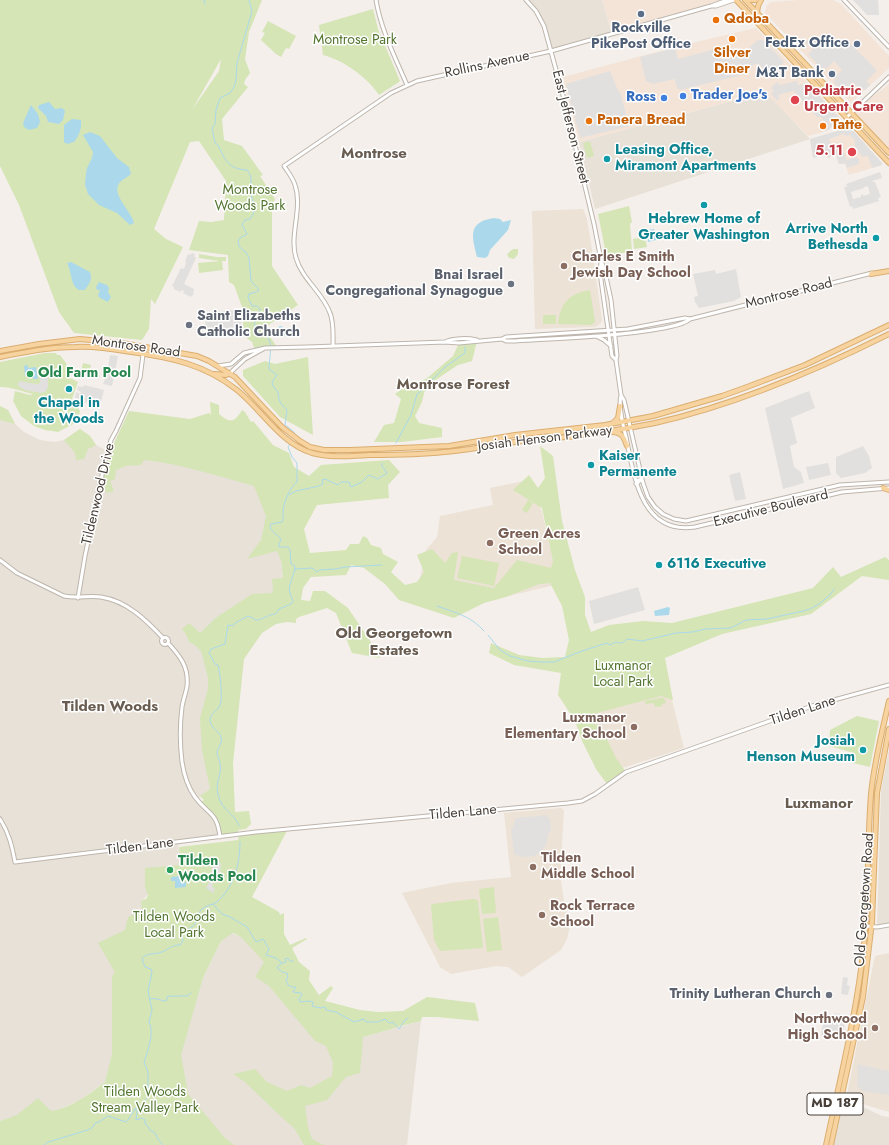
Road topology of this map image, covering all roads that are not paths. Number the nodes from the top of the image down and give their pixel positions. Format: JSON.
{"nodes":[{"id":1,"x":376,"y":0,"type":"edge"},
{"id":2,"x":526,"y":0,"type":"edge"},
{"id":3,"x":727,"y":0,"type":"edge"},
{"id":4,"x":735,"y":0,"type":"edge"},
{"id":5,"x":746,"y":0,"type":"edge"},
{"id":6,"x":756,"y":0,"type":"edge"},
{"id":7,"x":761,"y":0,"type":"edge"},
{"id":8,"x":844,"y":0,"type":"edge"},
{"id":9,"x":711,"y":6,"type":"junction"},
{"id":10,"x":757,"y":13,"type":"junction"},
{"id":11,"x":889,"y":47,"type":"edge"},
{"id":12,"x":552,"y":51,"type":"junction"},
{"id":13,"x":889,"y":77,"type":"edge"},
{"id":14,"x":407,"y":85,"type":"junction"},
{"id":15,"x":852,"y":113,"type":"junction"},
{"id":16,"x":847,"y":117,"type":"junction"},
{"id":17,"x":889,"y":153,"type":"edge"},
{"id":18,"x":889,"y":163,"type":"edge"},
{"id":19,"x":601,"y":260,"type":"junction"},
{"id":20,"x":889,"y":270,"type":"edge"},
{"id":21,"x":871,"y":274,"type":"joint"},
{"id":22,"x":690,"y":319,"type":"junction"},
{"id":23,"x":889,"y":325,"type":"edge"},
{"id":24,"x":608,"y":330,"type":"junction"},
{"id":25,"x":615,"y":330,"type":"junction"},
{"id":26,"x":889,"y":334,"type":"edge"},
{"id":27,"x":615,"y":335,"type":"junction"},
{"id":28,"x":596,"y":336,"type":"junction"},
{"id":29,"x":609,"y":336,"type":"junction"},
{"id":30,"x":502,"y":339,"type":"junction"},
{"id":31,"x":333,"y":346,"type":"junction"},
{"id":32,"x":611,"y":346,"type":"junction"},
{"id":33,"x":144,"y":347,"type":"junction"},
{"id":34,"x":265,"y":348,"type":"junction"},
{"id":35,"x":0,"y":351,"type":"edge"},
{"id":36,"x":144,"y":354,"type":"junction"},
{"id":37,"x":0,"y":357,"type":"edge"},
{"id":38,"x":616,"y":360,"type":"junction"},
{"id":39,"x":218,"y":366,"type":"junction"},
{"id":40,"x":213,"y":373,"type":"junction"},
{"id":41,"x":230,"y":373,"type":"junction"},
{"id":42,"x":621,"y":395,"type":"junction"},
{"id":43,"x":620,"y":406,"type":"junction"},
{"id":44,"x":628,"y":420,"type":"junction"},
{"id":45,"x":623,"y":422,"type":"junction"},
{"id":46,"x":612,"y":423,"type":"junction"},
{"id":47,"x":578,"y":428,"type":"junction"},
{"id":48,"x":630,"y":428,"type":"junction"},
{"id":49,"x":624,"y":429,"type":"junction"},
{"id":50,"x":607,"y":432,"type":"junction"},
{"id":51,"x":284,"y":433,"type":"junction"},
{"id":52,"x":550,"y":438,"type":"junction"},
{"id":53,"x":627,"y":446,"type":"junction"},
{"id":54,"x":642,"y":479,"type":"junction"},
{"id":55,"x":636,"y":482,"type":"junction"},
{"id":56,"x":889,"y":482,"type":"edge"},
{"id":57,"x":836,"y":486,"type":"junction"},
{"id":58,"x":883,"y":488,"type":"joint"},
{"id":59,"x":889,"y":489,"type":"edge"},
{"id":60,"x":809,"y":492,"type":"junction"},
{"id":61,"x":837,"y":493,"type":"junction"},
{"id":62,"x":811,"y":499,"type":"junction"},
{"id":63,"x":778,"y":500,"type":"junction"},
{"id":64,"x":783,"y":506,"type":"junction"},
{"id":65,"x":736,"y":510,"type":"junction"},
{"id":66,"x":660,"y":512,"type":"joint"},
{"id":67,"x":711,"y":516,"type":"junction"},
{"id":68,"x":656,"y":517,"type":"joint"},
{"id":69,"x":737,"y":517,"type":"junction"},
{"id":70,"x":713,"y":523,"type":"junction"},
{"id":71,"x":0,"y":560,"type":"edge"},
{"id":72,"x":78,"y":598,"type":"junction"},
{"id":73,"x":889,"y":685,"type":"edge"},
{"id":74,"x":889,"y":701,"type":"edge"},
{"id":75,"x":889,"y":729,"type":"edge"},
{"id":76,"x":0,"y":819,"type":"edge"},
{"id":77,"x":220,"y":837,"type":"junction"},
{"id":78,"x":889,"y":925,"type":"edge"},
{"id":79,"x":866,"y":926,"type":"junction"},
{"id":80,"x":871,"y":927,"type":"junction"},
{"id":81,"x":826,"y":1145,"type":"edge"},
{"id":82,"x":832,"y":1145,"type":"edge"}],
"edges":[{"from":1,"to":14,"type":"street"},
{"from":2,"to":12,"type":"street","name":"East Jefferson Street"},
{"from":3,"to":9,"type":"street","name":"Rollins Avenue"},
{"from":4,"to":9,"type":"street","name":"Rollins Avenue"},
{"from":4,"to":16,"type":"main road"},
{"from":5,"to":6,"type":"main road"},
{"from":5,"to":10,"type":"main road"},
{"from":7,"to":10,"type":"main road"},
{"from":8,"to":11,"type":"street"},
{"from":9,"to":12,"type":"street","name":"Rollins Avenue"},
{"from":10,"to":15,"type":"main road"},
{"from":12,"to":14,"type":"street","name":"Rollins Avenue"},
{"from":12,"to":19,"type":"street","name":"East Jefferson Street"},
{"from":13,"to":15,"type":"street"},
{"from":14,"to":31,"type":"street","name":"Rollins Avenue"},
{"from":15,"to":16,"type":"street"},
{"from":15,"to":17,"type":"main road"},
{"from":16,"to":18,"type":"main road"},
{"from":19,"to":24,"type":"street","name":"East Jefferson Street"},
{"from":19,"to":25,"type":"street","name":"East Jefferson Street"},
{"from":20,"to":21,"type":"main road"},
{"from":21,"to":22,"type":"street","name":"Montrose Road"},
{"from":22,"to":25,"type":"street","name":"Montrose Road"},
{"from":22,"to":27,"type":"street","name":"Montrose Road"},
{"from":23,"to":44,"type":"main road","name":"Josiah Henson Parkway"},
{"from":24,"to":25,"type":"street","name":"Montrose Road"},
{"from":24,"to":29,"type":"street","name":"East Jefferson Street"},
{"from":24,"to":30,"type":"street","name":"Montrose Road"},
{"from":25,"to":27,"type":"street","name":"East Jefferson Street"},
{"from":26,"to":48,"type":"main road","name":"Josiah Henson Parkway"},
{"from":27,"to":29,"type":"street","name":"Montrose Road"},
{"from":27,"to":38,"type":"street","name":"East Jefferson Street"},
{"from":28,"to":29,"type":"street","name":"Montrose Road"},
{"from":28,"to":30,"type":"street","name":"Montrose Road"},
{"from":28,"to":32,"type":"street"},
{"from":29,"to":32,"type":"street","name":"East Jefferson Street"},
{"from":30,"to":31,"type":"street","name":"Montrose Road"},
{"from":31,"to":34,"type":"street","name":"Montrose Road"},
{"from":32,"to":38,"type":"street","name":"East Jefferson Street"},
{"from":33,"to":35,"type":"main road","name":"Montrose Road"},
{"from":33,"to":36,"type":"street","name":"Tildenwood Drive"},
{"from":33,"to":39,"type":"main road","name":"Montrose Road"},
{"from":34,"to":39,"type":"street","name":"Montrose Road"},
{"from":34,"to":41,"type":"street","name":"Montrose Road"},
{"from":36,"to":37,"type":"main road","name":"Montrose Road"},
{"from":36,"to":40,"type":"main road","name":"Montrose Road"},
{"from":36,"to":72,"type":"street","name":"Tildenwood Drive"},
{"from":38,"to":42,"type":"street","name":"East Jefferson Street"},
{"from":39,"to":41,"type":"main road","name":"Josiah Henson Parkway"},
{"from":40,"to":41,"type":"main road"},
{"from":40,"to":51,"type":"main road","name":"Josiah Henson Parkway"},
{"from":41,"to":51,"type":"main road","name":"Josiah Henson Parkway"},
{"from":42,"to":43,"type":"street","name":"East Jefferson Street"},
{"from":42,"to":44,"type":"street","name":"East Jefferson Street"},
{"from":43,"to":45,"type":"street","name":"East Jefferson Street"},
{"from":43,"to":46,"type":"main road"},
{"from":44,"to":45,"type":"main road","name":"Josiah Henson Parkway"},
{"from":44,"to":48,"type":"street","name":"East Jefferson Street"},
{"from":45,"to":46,"type":"main road","name":"Josiah Henson Parkway"},
{"from":45,"to":49,"type":"street","name":"East Jefferson Street"},
{"from":46,"to":47,"type":"main road","name":"Josiah Henson Parkway"},
{"from":47,"to":51,"type":"main road","name":"Josiah Henson Parkway"},
{"from":47,"to":52,"type":"main road"},
{"from":48,"to":49,"type":"main road","name":"Josiah Henson Parkway"},
{"from":48,"to":54,"type":"street","name":"East Jefferson Street"},
{"from":49,"to":50,"type":"main road","name":"Josiah Henson Parkway"},
{"from":49,"to":53,"type":"street","name":"East Jefferson Street"},
{"from":50,"to":52,"type":"main road","name":"Josiah Henson Parkway"},
{"from":50,"to":53,"type":"main road"},
{"from":51,"to":52,"type":"main road","name":"Josiah Henson Parkway"},
{"from":53,"to":55,"type":"street","name":"East Jefferson Street"},
{"from":54,"to":55,"type":"street"},
{"from":54,"to":66,"type":"street","name":"East Jefferson Street"},
{"from":55,"to":68,"type":"street","name":"East Jefferson Street"},
{"from":56,"to":57,"type":"street","name":"Executive Boulevard"},
{"from":57,"to":60,"type":"street","name":"Executive Boulevard"},
{"from":57,"to":61,"type":"street"},
{"from":58,"to":59,"type":"main road"},
{"from":58,"to":61,"type":"street","name":"Executive Boulevard"},
{"from":60,"to":62,"type":"street"},
{"from":60,"to":63,"type":"street","name":"Executive Boulevard"},
{"from":61,"to":62,"type":"street","name":"Executive Boulevard"},
{"from":62,"to":64,"type":"street","name":"Executive Boulevard"},
{"from":63,"to":64,"type":"street"},
{"from":63,"to":65,"type":"street","name":"Executive Boulevard"},
{"from":64,"to":69,"type":"street","name":"Executive Boulevard"},
{"from":65,"to":67,"type":"street","name":"Executive Boulevard"},
{"from":65,"to":69,"type":"street"},
{"from":66,"to":67,"type":"street","name":"Executive Boulevard"},
{"from":67,"to":70,"type":"street"},
{"from":68,"to":70,"type":"street","name":"Executive Boulevard"},
{"from":69,"to":70,"type":"street","name":"Executive Boulevard"},
{"from":71,"to":72,"type":"street"},
{"from":72,"to":77,"type":"street"},
{"from":73,"to":77,"type":"street","name":"Tilden Lane"},
{"from":74,"to":79,"type":"main road","name":"Old Georgetown Road","number":"MD 187"},
{"from":75,"to":80,"type":"main road","name":"Old Georgetown Road","number":"MD 187"},
{"from":76,"to":77,"type":"street","name":"Tilden Lane"},
{"from":78,"to":80,"type":"street"},
{"from":79,"to":80,"type":"street"},
{"from":79,"to":81,"type":"main road","name":"Old Georgetown Road","number":"MD 187"},
{"from":80,"to":82,"type":"main road","name":"Old Georgetown Road","number":"MD 187"}]}
